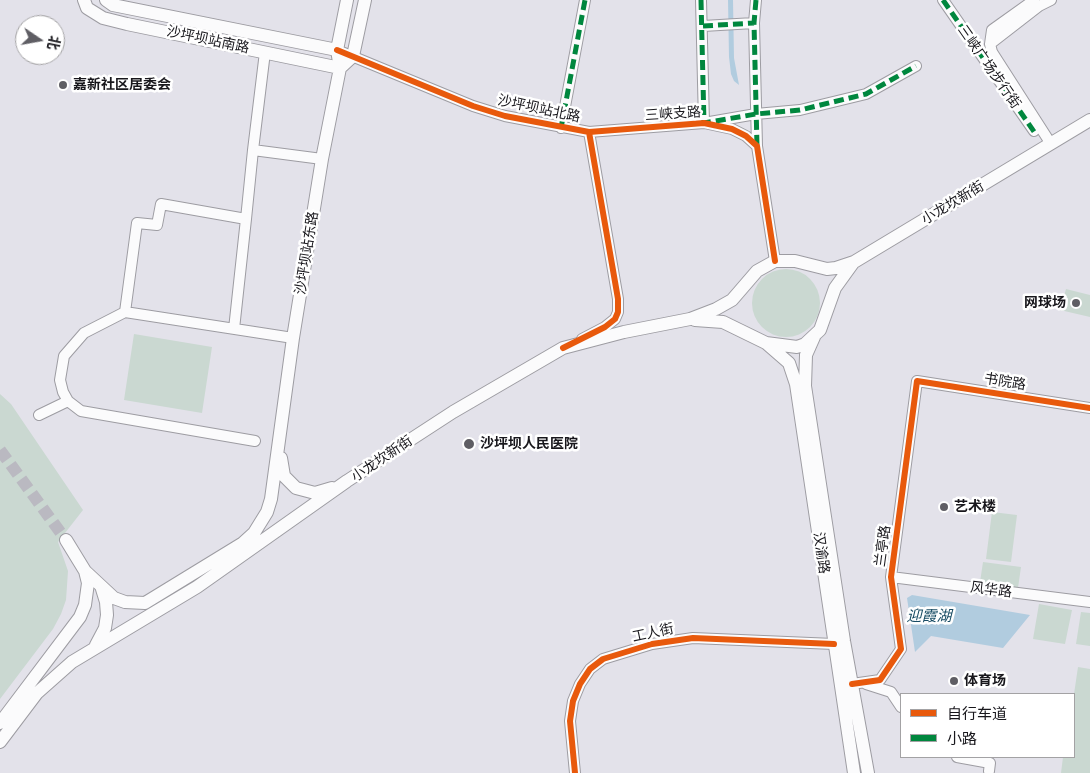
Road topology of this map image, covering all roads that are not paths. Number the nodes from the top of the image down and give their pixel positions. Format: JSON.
{"nodes":[{"id":1,"x":84,"y":0,"type":"edge"},
{"id":2,"x":106,"y":0,"type":"edge"},
{"id":3,"x":347,"y":0,"type":"edge"},
{"id":4,"x":365,"y":0,"type":"edge"},
{"id":5,"x":585,"y":0,"type":"edge"},
{"id":6,"x":701,"y":0,"type":"edge"},
{"id":7,"x":756,"y":0,"type":"edge"},
{"id":8,"x":943,"y":0,"type":"edge"},
{"id":9,"x":1034,"y":0,"type":"edge"},
{"id":10,"x":1051,"y":0,"type":"edge"},
{"id":11,"x":754,"y":23,"type":"junction"},
{"id":12,"x":703,"y":26,"type":"junction"},
{"id":13,"x":990,"y":44,"type":"junction"},
{"id":14,"x":337,"y":50,"type":"junction"},
{"id":15,"x":265,"y":52,"type":"junction"},
{"id":16,"x":353,"y":56,"type":"junction"},
{"id":17,"x":916,"y":66,"type":"dead end"},
{"id":18,"x":340,"y":68,"type":"junction"},
{"id":19,"x":756,"y":114,"type":"junction"},
{"id":20,"x":1090,"y":120,"type":"edge"},
{"id":21,"x":704,"y":123,"type":"junction"},
{"id":22,"x":1090,"y":125,"type":"edge"},
{"id":23,"x":561,"y":128,"type":"junction"},
{"id":24,"x":589,"y":132,"type":"junction"},
{"id":25,"x":1035,"y":133,"type":"dead end"},
{"id":26,"x":1051,"y":144,"type":"junction"},
{"id":27,"x":756,"y":146,"type":"junction"},
{"id":28,"x":254,"y":150,"type":"junction"},
{"id":29,"x":322,"y":159,"type":"junction"},
{"id":30,"x":246,"y":219,"type":"junction"},
{"id":31,"x":775,"y":261,"type":"junction"},
{"id":32,"x":854,"y":262,"type":"junction"},
{"id":33,"x":125,"y":312,"type":"junction"},
{"id":34,"x":690,"y":319,"type":"junction"},
{"id":35,"x":234,"y":329,"type":"junction"},
{"id":36,"x":814,"y":337,"type":"junction"},
{"id":37,"x":293,"y":338,"type":"junction"},
{"id":38,"x":766,"y":343,"type":"junction"},
{"id":39,"x":563,"y":348,"type":"junction"},
{"id":40,"x":917,"y":381,"type":"joint"},
{"id":41,"x":68,"y":401,"type":"junction"},
{"id":42,"x":1090,"y":408,"type":"edge"},
{"id":43,"x":39,"y":415,"type":"dead end"},
{"id":44,"x":280,"y":438,"type":"junction"},
{"id":45,"x":255,"y":441,"type":"dead end"},
{"id":46,"x":347,"y":481,"type":"junction"},
{"id":47,"x":66,"y":540,"type":"tunnel mouth"},
{"id":48,"x":85,"y":571,"type":"junction"},
{"id":49,"x":891,"y":577,"type":"junction"},
{"id":50,"x":101,"y":586,"type":"junction"},
{"id":51,"x":1090,"y":602,"type":"edge"},
{"id":52,"x":834,"y":644,"type":"junction"},
{"id":53,"x":96,"y":646,"type":"junction"},
{"id":54,"x":45,"y":665,"type":"junction"},
{"id":55,"x":856,"y":683,"type":"junction"},
{"id":56,"x":900,"y":706,"type":"edge"},
{"id":57,"x":0,"y":723,"type":"edge"},
{"id":58,"x":0,"y":742,"type":"edge"},
{"id":59,"x":964,"y":758,"type":"edge"},
{"id":60,"x":989,"y":771,"type":"dead end"},
{"id":61,"x":575,"y":773,"type":"edge"},
{"id":62,"x":854,"y":773,"type":"edge"},
{"id":63,"x":868,"y":773,"type":"edge"}],
"edges":[{"from":1,"to":15,"type":"main road","name":"沙坪坝站南路"},
{"from":2,"to":14,"type":"main road","name":"沙坪坝站南路"},
{"from":3,"to":14,"type":"main road","name":"沙坪坝站东路"},
{"from":4,"to":16,"type":"main road"},
{"from":5,"to":23,"type":"street"},
{"from":6,"to":12,"type":"street"},
{"from":7,"to":11,"type":"street"},
{"from":8,"to":25,"type":"street","name":"三峡广场步行街"},
{"from":9,"to":13,"type":"street"},
{"from":10,"to":13,"type":"street"},
{"from":11,"to":12,"type":"street"},
{"from":11,"to":19,"type":"street"},
{"from":12,"to":21,"type":"street"},
{"from":13,"to":26,"type":"street"},
{"from":14,"to":16,"type":"street","name":"沙坪坝站北路"},
{"from":14,"to":18,"type":"main road","name":"沙坪坝站东路"},
{"from":15,"to":18,"type":"main road","name":"沙坪坝站南路"},
{"from":15,"to":28,"type":"street"},
{"from":16,"to":18,"type":"main road"},
{"from":16,"to":23,"type":"street","name":"沙坪坝站北路"},
{"from":17,"to":19,"type":"street"},
{"from":18,"to":29,"type":"main road","name":"沙坪坝站东路"},
{"from":19,"to":21,"type":"street"},
{"from":19,"to":27,"type":"street"},
{"from":20,"to":26,"type":"main road","name":"小龙坎新街"},
{"from":21,"to":24,"type":"street","name":"三峡支路"},
{"from":21,"to":27,"type":"street","name":"三峡支路"},
{"from":22,"to":26,"type":"main road","name":"小龙坎新街"},
{"from":23,"to":24,"type":"street","name":"沙坪坝站北路"},
{"from":24,"to":39,"type":"street","name":"沙坪坝站北路"},
{"from":26,"to":32,"type":"main road","name":"小龙坎新街"},
{"from":27,"to":31,"type":"street"},
{"from":28,"to":29,"type":"street"},
{"from":28,"to":30,"type":"street"},
{"from":29,"to":37,"type":"main road","name":"沙坪坝站东路"},
{"from":30,"to":33,"type":"street"},
{"from":30,"to":35,"type":"street"},
{"from":31,"to":32,"type":"main road","name":"小龙坎新街"},
{"from":31,"to":34,"type":"main road","name":"小龙坎新街"},
{"from":32,"to":36,"type":"main road","name":"小龙坎新街"},
{"from":33,"to":35,"type":"street"},
{"from":33,"to":41,"type":"street"},
{"from":34,"to":38,"type":"main road","name":"小龙坎新街"},
{"from":34,"to":39,"type":"main road","name":"小龙坎新街"},
{"from":35,"to":37,"type":"street"},
{"from":36,"to":38,"type":"main road","name":"小龙坎新街"},
{"from":36,"to":55,"type":"main road","name":"汉渝路"},
{"from":37,"to":44,"type":"main road","name":"沙坪坝站东路"},
{"from":38,"to":52,"type":"main road","name":"汉渝路"},
{"from":39,"to":46,"type":"main road","name":"小龙坎新街"},
{"from":40,"to":42,"type":"street","name":"书院路"},
{"from":40,"to":49,"type":"street","name":"兰亭路"},
{"from":41,"to":43,"type":"street"},
{"from":41,"to":45,"type":"street"},
{"from":44,"to":46,"type":"main road"},
{"from":44,"to":50,"type":"main road"},
{"from":46,"to":53,"type":"main road","name":"小龙坎新街"},
{"from":47,"to":48,"type":"main road"},
{"from":48,"to":50,"type":"main road"},
{"from":48,"to":54,"type":"main road"},
{"from":49,"to":51,"type":"street","name":"风华路"},
{"from":49,"to":55,"type":"street","name":"兰亭路"},
{"from":50,"to":53,"type":"main road"},
{"from":52,"to":61,"type":"street","name":"工人街"},
{"from":52,"to":62,"type":"main road","name":"汉渝路"},
{"from":53,"to":54,"type":"main road"},
{"from":53,"to":58,"type":"main road"},
{"from":54,"to":57,"type":"main road"},
{"from":55,"to":56,"type":"street"},
{"from":55,"to":63,"type":"main road","name":"汉渝路"},
{"from":59,"to":60,"type":"street"}]}
